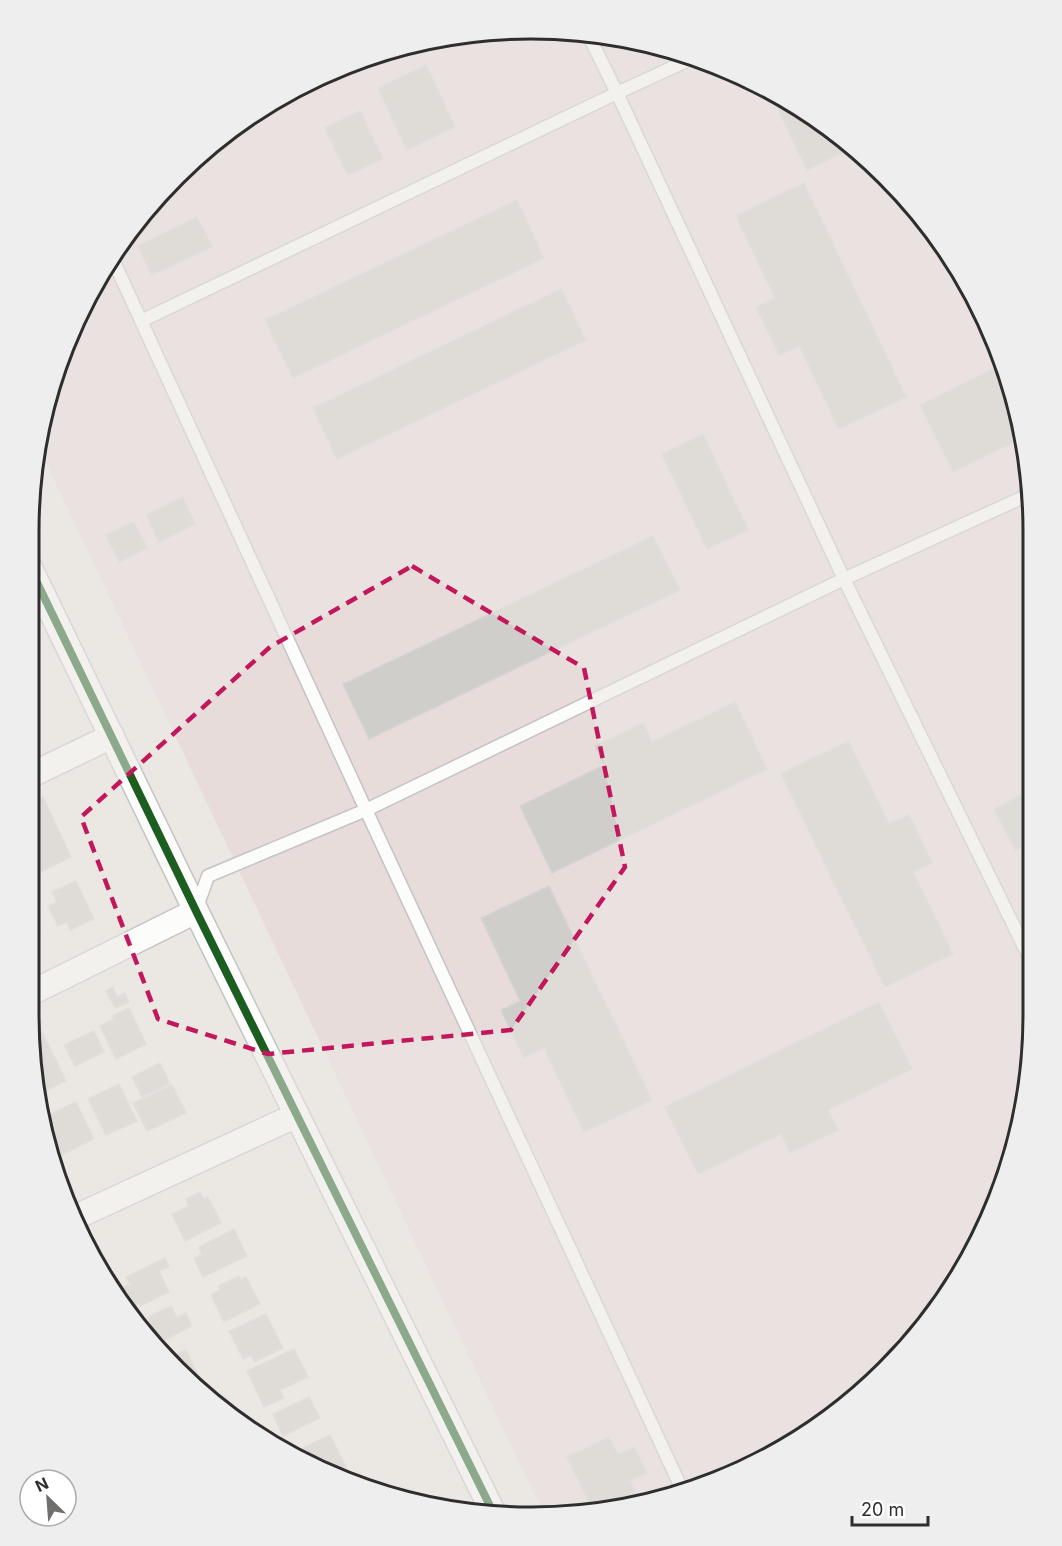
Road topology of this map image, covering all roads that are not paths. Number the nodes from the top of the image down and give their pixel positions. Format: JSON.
{"nodes":[{"id":1,"x":592,"y":43,"type":"edge"},
{"id":2,"x":682,"y":63,"type":"edge"},
{"id":3,"x":617,"y":93,"type":"junction"},
{"id":4,"x":116,"y":267,"type":"edge"},
{"id":5,"x":141,"y":321,"type":"junction"},
{"id":6,"x":1022,"y":498,"type":"edge"},
{"id":7,"x":844,"y":579,"type":"junction"},
{"id":8,"x":39,"y":588,"type":"edge"},
{"id":9,"x":112,"y":736,"type":"junction"},
{"id":10,"x":39,"y":771,"type":"edge"},
{"id":11,"x":366,"y":810,"type":"junction"},
{"id":12,"x":196,"y":911,"type":"junction"},
{"id":13,"x":1023,"y":943,"type":"edge"},
{"id":14,"x":39,"y":989,"type":"edge"},
{"id":15,"x":297,"y":1115,"type":"junction"},
{"id":16,"x":81,"y":1214,"type":"edge"},
{"id":17,"x":679,"y":1484,"type":"edge"},
{"id":18,"x":490,"y":1505,"type":"edge"}],
"edges":[{"from":1,"to":3,"type":"lane"},
{"from":2,"to":3,"type":"lane"},
{"from":3,"to":5,"type":"lane"},
{"from":3,"to":7,"type":"lane"},
{"from":4,"to":5,"type":"lane"},
{"from":5,"to":11,"type":"lane"},
{"from":6,"to":7,"type":"lane"},
{"from":7,"to":11,"type":"lane"},
{"from":7,"to":13,"type":"lane"},
{"from":8,"to":9,"type":"street"},
{"from":9,"to":10,"type":"street"},
{"from":9,"to":12,"type":"street"},
{"from":11,"to":12,"type":"lane"},
{"from":11,"to":17,"type":"lane"},
{"from":12,"to":14,"type":"street"},
{"from":12,"to":15,"type":"street"},
{"from":15,"to":16,"type":"street"},
{"from":15,"to":18,"type":"street"}]}
